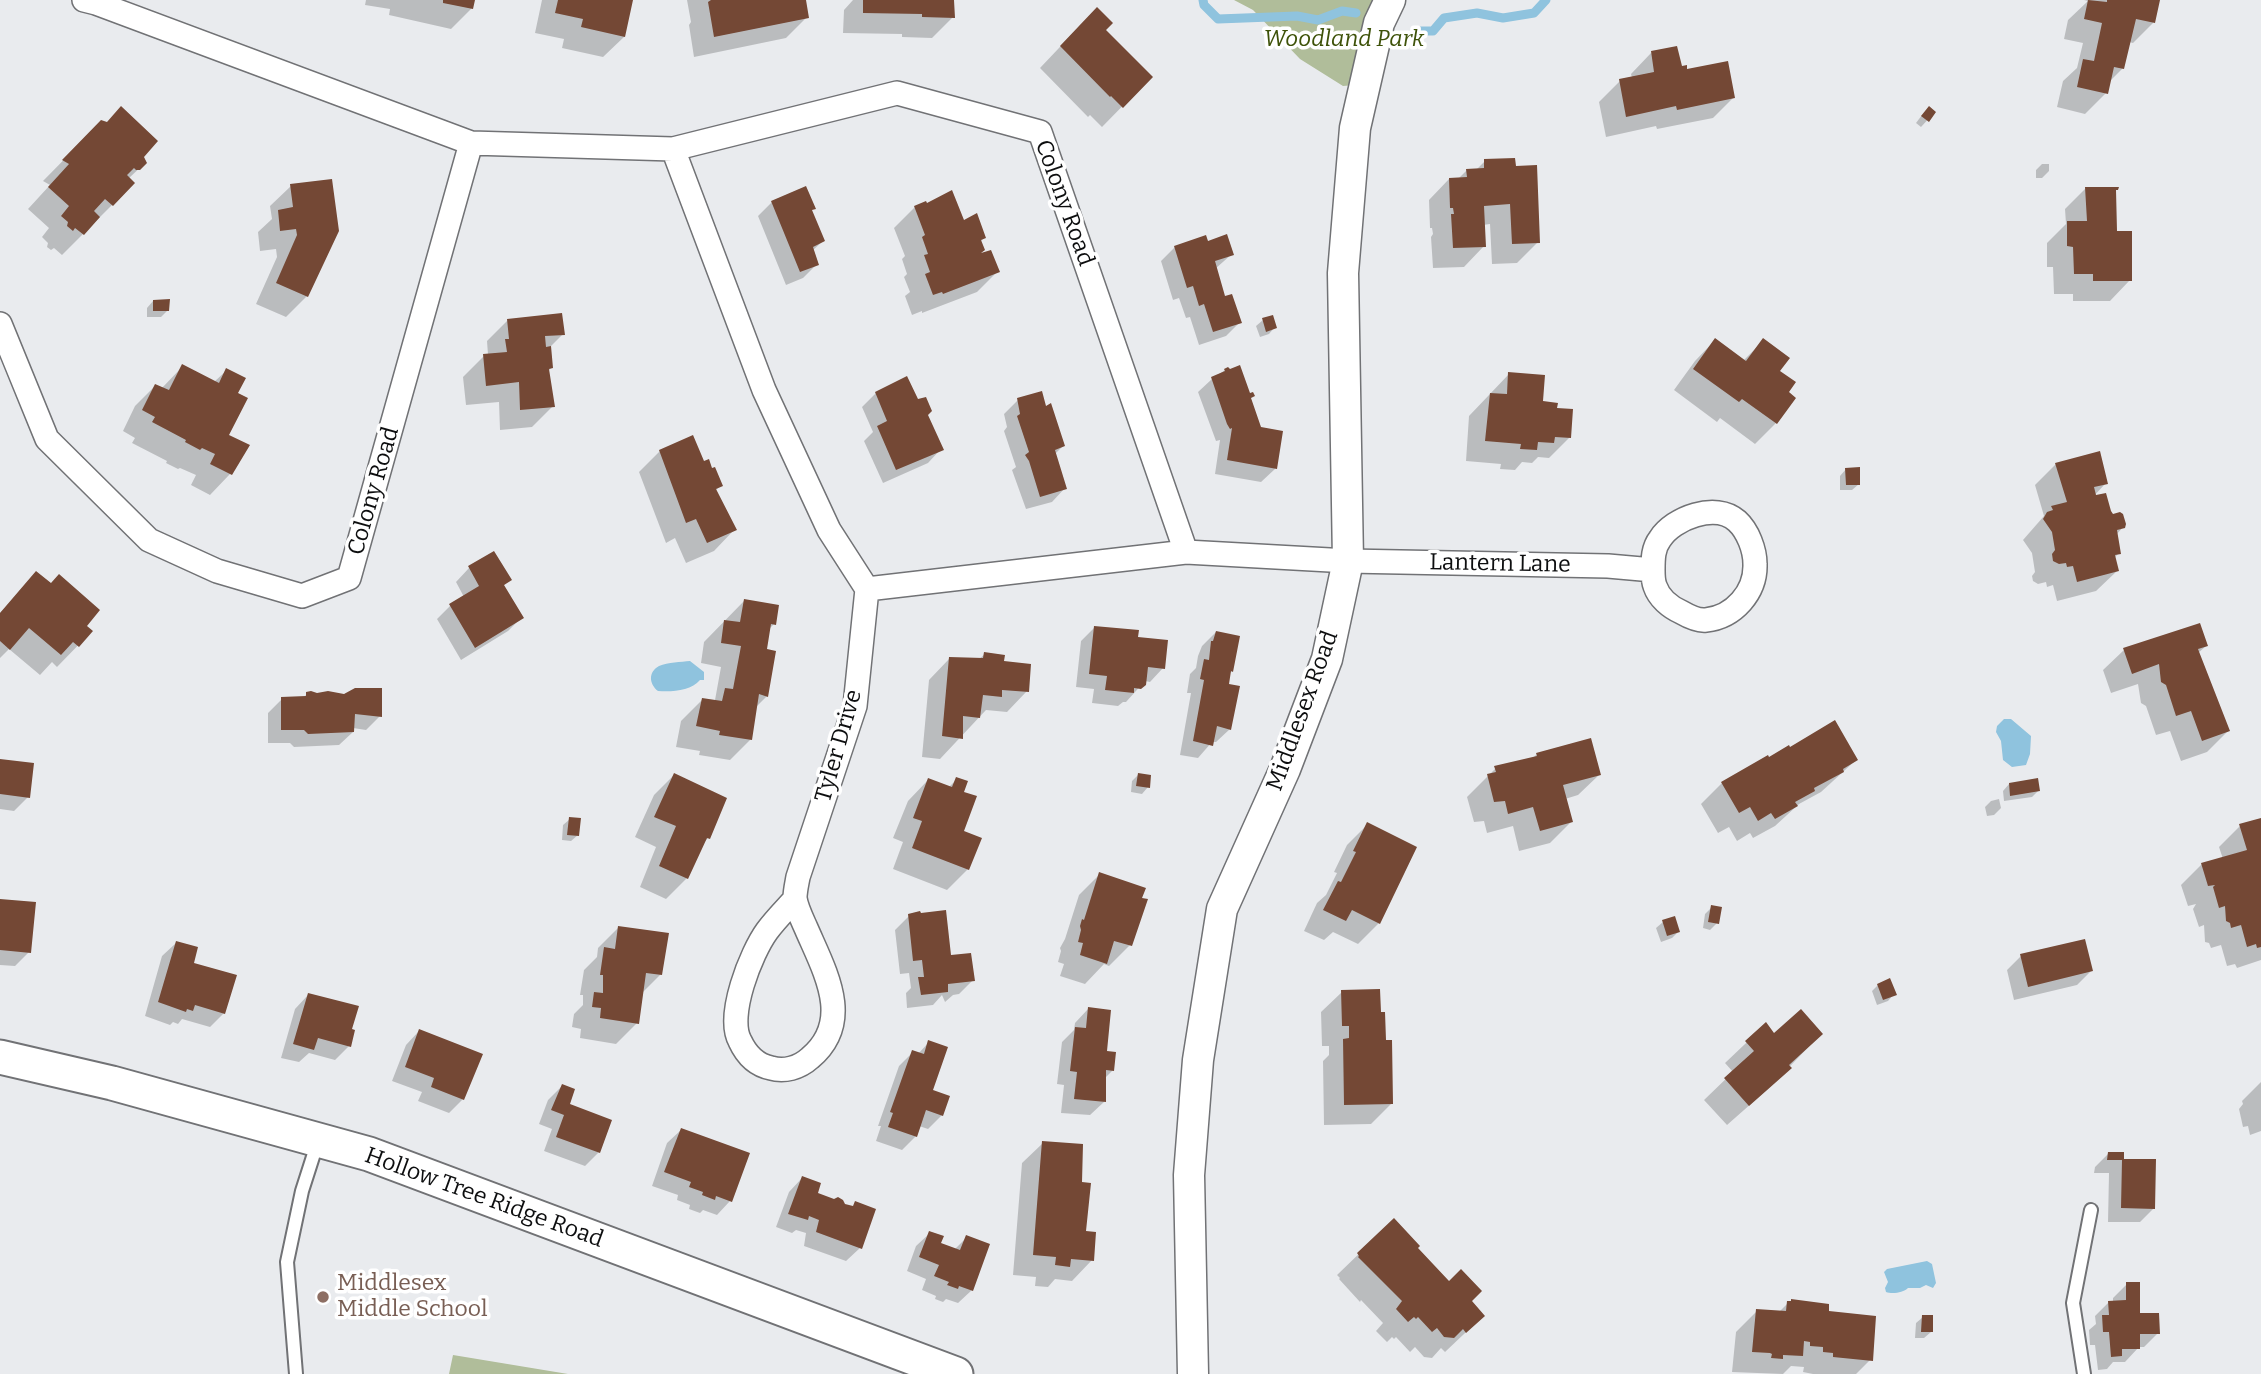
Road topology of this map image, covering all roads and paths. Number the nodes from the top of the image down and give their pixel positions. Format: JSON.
{"nodes":[{"id":1,"x":84,"y":0,"type":"edge"},
{"id":2,"x":1390,"y":0,"type":"edge"},
{"id":3,"x":471,"y":143,"type":"junction"},
{"id":4,"x":673,"y":149,"type":"junction"},
{"id":5,"x":0,"y":324,"type":"edge"},
{"id":6,"x":1186,"y":552,"type":"junction"},
{"id":7,"x":1348,"y":561,"type":"junction"},
{"id":8,"x":1653,"y":570,"type":"junction"},
{"id":9,"x":867,"y":589,"type":"junction"},
{"id":10,"x":795,"y":899,"type":"junction"},
{"id":11,"x":0,"y":1057,"type":"edge"},
{"id":12,"x":318,"y":1139,"type":"junction"},
{"id":13,"x":2091,"y":1210,"type":"dead end"},
{"id":14,"x":296,"y":1374,"type":"edge"},
{"id":15,"x":956,"y":1374,"type":"edge"},
{"id":16,"x":1193,"y":1374,"type":"edge"},
{"id":17,"x":2084,"y":1374,"type":"edge"}],
"edges":[{"from":1,"to":3,"type":"street","name":"Colony Road"},
{"from":2,"to":7,"type":"street","name":"Middlesex Road"},
{"from":3,"to":4,"type":"street","name":"Colony Road"},
{"from":3,"to":5,"type":"street","name":"Colony Road"},
{"from":4,"to":6,"type":"street","name":"Colony Road"},
{"from":4,"to":9,"type":"street"},
{"from":6,"to":7,"type":"street"},
{"from":6,"to":9,"type":"street"},
{"from":7,"to":8,"type":"street","name":"Lantern Lane"},
{"from":7,"to":16,"type":"street","name":"Middlesex Road"},
{"from":8,"to":8,"type":"street"},
{"from":9,"to":10,"type":"street","name":"Tyler Drive"},
{"from":10,"to":10,"type":"street","name":"Tyler Drive"},
{"from":11,"to":12,"type":"main road","name":"Hollow Tree Ridge Road"},
{"from":12,"to":14,"type":"lane"},
{"from":12,"to":15,"type":"main road","name":"Hollow Tree Ridge Road"},
{"from":13,"to":17,"type":"lane"}]}
